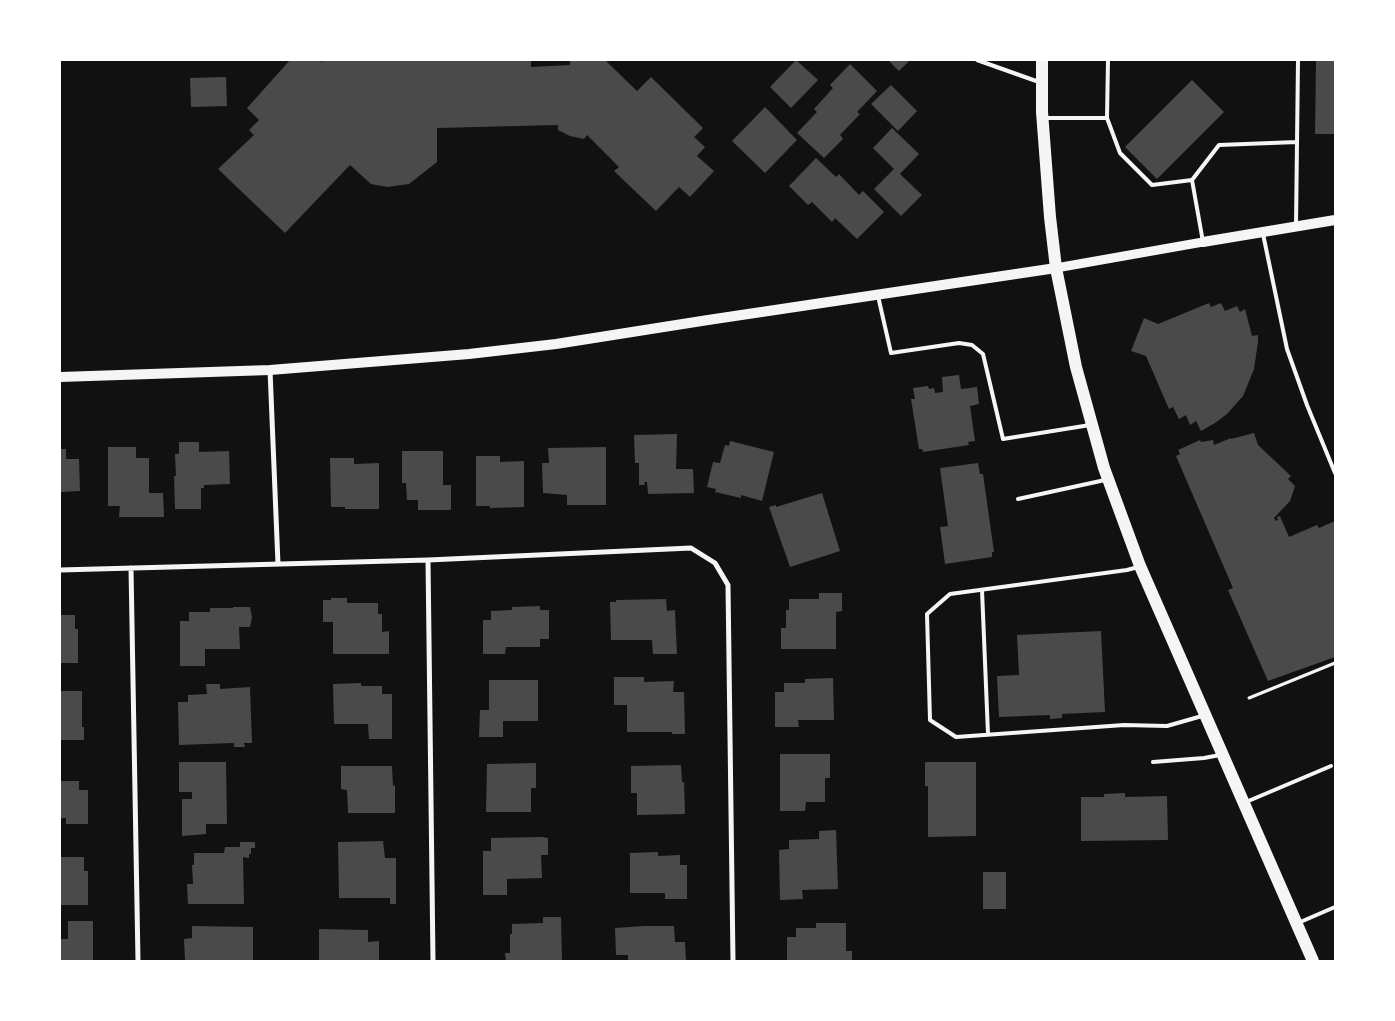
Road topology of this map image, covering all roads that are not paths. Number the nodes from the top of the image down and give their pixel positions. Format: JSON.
{"nodes":[{"id":1,"x":977,"y":60,"type":"edge"},
{"id":2,"x":1042,"y":60,"type":"edge"},
{"id":3,"x":1108,"y":60,"type":"edge"},
{"id":4,"x":1298,"y":60,"type":"edge"},
{"id":5,"x":1042,"y":84,"type":"junction"},
{"id":6,"x":1042,"y":118,"type":"junction"},
{"id":7,"x":1107,"y":118,"type":"junction"},
{"id":8,"x":1298,"y":142,"type":"junction"},
{"id":9,"x":1192,"y":180,"type":"junction"},
{"id":10,"x":1335,"y":220,"type":"edge"},
{"id":11,"x":1296,"y":226,"type":"junction"},
{"id":12,"x":1263,"y":232,"type":"junction"},
{"id":13,"x":1203,"y":242,"type":"junction"},
{"id":14,"x":1056,"y":268,"type":"junction"},
{"id":15,"x":877,"y":294,"type":"junction"},
{"id":16,"x":270,"y":370,"type":"junction"},
{"id":17,"x":60,"y":377,"type":"edge"},
{"id":18,"x":1092,"y":425,"type":"junction"},
{"id":19,"x":1335,"y":473,"type":"edge"},
{"id":20,"x":1107,"y":479,"type":"junction"},
{"id":21,"x":1018,"y":499,"type":"dead end"},
{"id":22,"x":428,"y":560,"type":"junction"},
{"id":23,"x":278,"y":564,"type":"junction"},
{"id":24,"x":1140,"y":566,"type":"junction"},
{"id":25,"x":131,"y":568,"type":"junction"},
{"id":26,"x":60,"y":570,"type":"edge"},
{"id":27,"x":982,"y":590,"type":"junction"},
{"id":28,"x":1206,"y":715,"type":"junction"},
{"id":29,"x":988,"y":734,"type":"junction"},
{"id":30,"x":1222,"y":754,"type":"junction"},
{"id":31,"x":1152,"y":762,"type":"dead end"},
{"id":32,"x":1331,"y":766,"type":"dead end"},
{"id":33,"x":1243,"y":803,"type":"junction"},
{"id":34,"x":1335,"y":907,"type":"edge"},
{"id":35,"x":1297,"y":923,"type":"junction"},
{"id":36,"x":138,"y":961,"type":"edge"},
{"id":37,"x":433,"y":961,"type":"edge"},
{"id":38,"x":733,"y":961,"type":"edge"},
{"id":39,"x":1313,"y":961,"type":"edge"}],
"edges":[{"from":1,"to":5,"type":"lane"},
{"from":2,"to":5,"type":"main road"},
{"from":3,"to":7,"type":"lane"},
{"from":4,"to":8,"type":"lane"},
{"from":5,"to":6,"type":"main road"},
{"from":6,"to":7,"type":"lane"},
{"from":6,"to":14,"type":"main road"},
{"from":7,"to":9,"type":"lane"},
{"from":8,"to":9,"type":"lane"},
{"from":8,"to":11,"type":"lane"},
{"from":9,"to":13,"type":"lane"},
{"from":10,"to":11,"type":"main road"},
{"from":11,"to":12,"type":"main road"},
{"from":12,"to":13,"type":"main road"},
{"from":12,"to":19,"type":"lane"},
{"from":13,"to":14,"type":"street"},
{"from":14,"to":15,"type":"main road"},
{"from":14,"to":18,"type":"main road"},
{"from":15,"to":16,"type":"main road"},
{"from":15,"to":18,"type":"lane"},
{"from":16,"to":17,"type":"main road"},
{"from":16,"to":23,"type":"street"},
{"from":18,"to":20,"type":"main road"},
{"from":20,"to":21,"type":"lane"},
{"from":20,"to":24,"type":"main road"},
{"from":22,"to":23,"type":"street"},
{"from":22,"to":37,"type":"street"},
{"from":22,"to":38,"type":"street"},
{"from":23,"to":25,"type":"street"},
{"from":24,"to":27,"type":"lane"},
{"from":24,"to":28,"type":"main road"},
{"from":25,"to":26,"type":"street"},
{"from":25,"to":36,"type":"street"},
{"from":27,"to":29,"type":"lane"},
{"from":27,"to":29,"type":"lane"},
{"from":28,"to":29,"type":"lane"},
{"from":28,"to":30,"type":"main road"},
{"from":30,"to":31,"type":"lane"},
{"from":30,"to":33,"type":"main road"},
{"from":32,"to":33,"type":"lane"},
{"from":33,"to":35,"type":"main road"},
{"from":34,"to":35,"type":"lane"},
{"from":35,"to":39,"type":"main road"}]}
